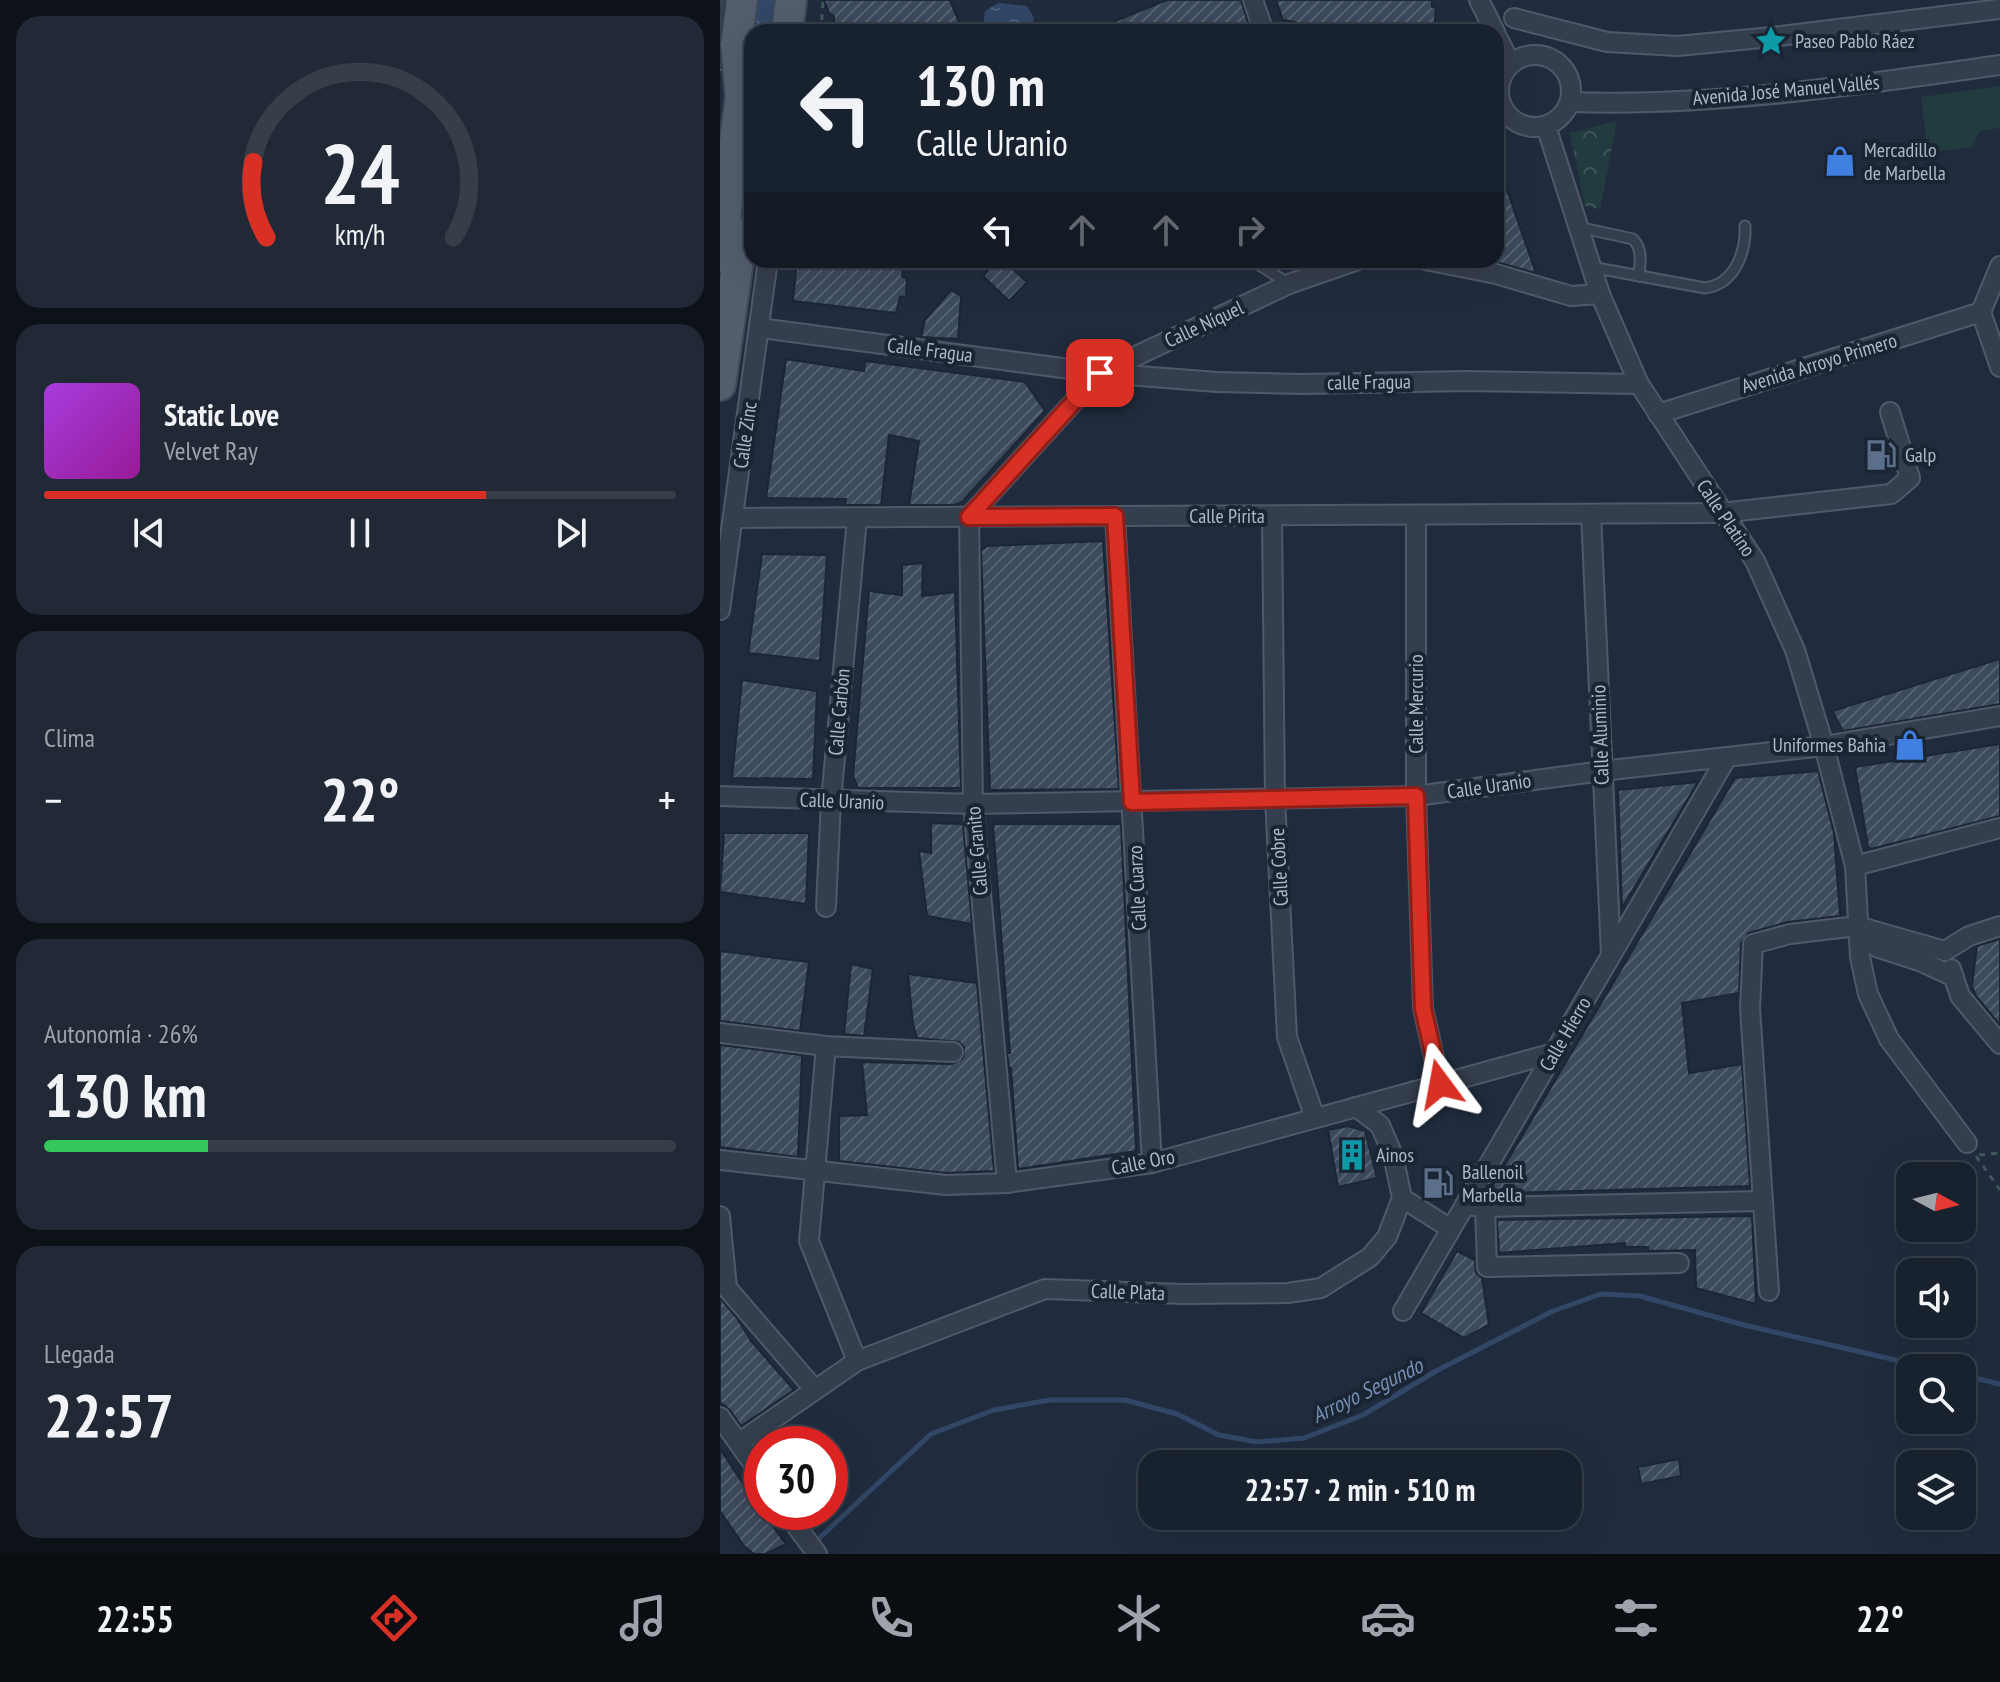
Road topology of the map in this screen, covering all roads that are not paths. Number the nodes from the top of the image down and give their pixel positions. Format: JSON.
{"nodes":[{"id":1,"x":791,"y":0,"type":"edge"},
{"id":2,"x":1253,"y":0,"type":"edge"},
{"id":3,"x":1479,"y":0,"type":"edge"},
{"id":4,"x":734,"y":5,"type":"edge"},
{"id":5,"x":2000,"y":9,"type":"edge"},
{"id":6,"x":1514,"y":18,"type":"dead end"},
{"id":7,"x":788,"y":24,"type":"edge"},
{"id":8,"x":1261,"y":24,"type":"edge"},
{"id":9,"x":1491,"y":24,"type":"edge"},
{"id":10,"x":1504,"y":50,"type":"edge"},
{"id":11,"x":733,"y":52,"type":"edge"},
{"id":12,"x":1511,"y":64,"type":"junction"},
{"id":13,"x":2000,"y":65,"type":"edge"},
{"id":14,"x":1504,"y":74,"type":"edge"},
{"id":15,"x":1570,"y":102,"type":"junction"},
{"id":16,"x":1504,"y":119,"type":"edge"},
{"id":17,"x":1546,"y":126,"type":"junction"},
{"id":18,"x":744,"y":222,"type":"edge"},
{"id":19,"x":1745,"y":226,"type":"dead end"},
{"id":20,"x":1578,"y":227,"type":"junction"},
{"id":21,"x":720,"y":257,"type":"edge"},
{"id":22,"x":2000,"y":266,"type":"edge"},
{"id":23,"x":1591,"y":267,"type":"junction"},
{"id":24,"x":767,"y":268,"type":"edge"},
{"id":25,"x":1264,"y":268,"type":"edge"},
{"id":26,"x":1335,"y":268,"type":"edge"},
{"id":27,"x":1466,"y":268,"type":"edge"},
{"id":28,"x":1639,"y":276,"type":"junction"},
{"id":29,"x":1289,"y":284,"type":"junction"},
{"id":30,"x":1600,"y":294,"type":"junction"},
{"id":31,"x":1981,"y":312,"type":"junction"},
{"id":32,"x":760,"y":328,"type":"junction"},
{"id":33,"x":2000,"y":333,"type":"edge"},
{"id":34,"x":2000,"y":367,"type":"edge"},
{"id":35,"x":1100,"y":373,"type":"junction"},
{"id":36,"x":1639,"y":384,"type":"junction"},
{"id":37,"x":720,"y":385,"type":"edge"},
{"id":38,"x":1890,"y":412,"type":"dead end"},
{"id":39,"x":1658,"y":414,"type":"junction"},
{"id":40,"x":1721,"y":513,"type":"junction"},
{"id":41,"x":1591,"y":514,"type":"junction"},
{"id":42,"x":1416,"y":515,"type":"junction"},
{"id":43,"x":1115,"y":516,"type":"junction"},
{"id":44,"x":1272,"y":516,"type":"junction"},
{"id":45,"x":969,"y":517,"type":"junction"},
{"id":46,"x":733,"y":518,"type":"junction"},
{"id":47,"x":857,"y":518,"type":"junction"},
{"id":48,"x":720,"y":610,"type":"edge"},
{"id":49,"x":2000,"y":716,"type":"edge"},
{"id":50,"x":1824,"y":746,"type":"junction"},
{"id":51,"x":1727,"y":757,"type":"junction"},
{"id":52,"x":1602,"y":771,"type":"junction"},
{"id":53,"x":720,"y":796,"type":"edge"},
{"id":54,"x":1416,"y":796,"type":"junction"},
{"id":55,"x":1275,"y":799,"type":"junction"},
{"id":56,"x":831,"y":801,"type":"junction"},
{"id":57,"x":1132,"y":802,"type":"junction"},
{"id":58,"x":973,"y":804,"type":"junction"},
{"id":59,"x":2000,"y":828,"type":"edge"},
{"id":60,"x":1855,"y":866,"type":"junction"},
{"id":61,"x":826,"y":907,"type":"dead end"},
{"id":62,"x":1857,"y":926,"type":"junction"},
{"id":63,"x":2000,"y":926,"type":"edge"},
{"id":64,"x":1945,"y":951,"type":"junction"},
{"id":65,"x":1611,"y":956,"type":"junction"},
{"id":66,"x":1954,"y":977,"type":"junction"},
{"id":67,"x":720,"y":1033,"type":"edge"},
{"id":68,"x":2000,"y":1044,"type":"edge"},
{"id":69,"x":826,"y":1046,"type":"junction"},
{"id":70,"x":953,"y":1052,"type":"dead end"},
{"id":71,"x":1554,"y":1053,"type":"junction"},
{"id":72,"x":1440,"y":1084,"type":"junction"},
{"id":73,"x":1356,"y":1107,"type":"junction"},
{"id":74,"x":1315,"y":1118,"type":"junction"},
{"id":75,"x":1967,"y":1143,"type":"dead end"},
{"id":76,"x":720,"y":1160,"type":"edge"},
{"id":77,"x":1152,"y":1163,"type":"junction"},
{"id":78,"x":817,"y":1170,"type":"junction"},
{"id":79,"x":1007,"y":1183,"type":"junction"},
{"id":80,"x":1402,"y":1198,"type":"junction"},
{"id":81,"x":1762,"y":1201,"type":"junction"},
{"id":82,"x":1465,"y":1205,"type":"junction"},
{"id":83,"x":1485,"y":1207,"type":"junction"},
{"id":84,"x":720,"y":1216,"type":"edge"},
{"id":85,"x":1451,"y":1229,"type":"junction"},
{"id":86,"x":1679,"y":1263,"type":"dead end"},
{"id":87,"x":1769,"y":1291,"type":"dead end"},
{"id":88,"x":1403,"y":1311,"type":"dead end"},
{"id":89,"x":857,"y":1361,"type":"junction"},
{"id":90,"x":815,"y":1390,"type":"junction"},
{"id":91,"x":720,"y":1417,"type":"edge"},
{"id":92,"x":740,"y":1442,"type":"junction"},
{"id":93,"x":744,"y":1448,"type":"edge"},
{"id":94,"x":799,"y":1530,"type":"edge"},
{"id":95,"x":816,"y":1552,"type":"edge"}],
"edges":[{"from":1,"to":7,"type":"main road"},
{"from":2,"to":8,"type":"street"},
{"from":3,"to":9,"type":"street"},
{"from":4,"to":11,"type":"main road"},
{"from":5,"to":6,"type":"street"},
{"from":10,"to":12,"type":"street"},
{"from":11,"to":21,"type":"main road"},
{"from":12,"to":14,"type":"street"},
{"from":12,"to":15,"type":"street"},
{"from":13,"to":15,"type":"street","name":"Avenida José Manuel Vallés"},
{"from":15,"to":17,"type":"street"},
{"from":16,"to":17,"type":"street"},
{"from":17,"to":20,"type":"street","name":"Calle Platino"},
{"from":18,"to":37,"type":"main road"},
{"from":19,"to":28,"type":"lane"},
{"from":20,"to":23,"type":"street","name":"Calle Platino"},
{"from":20,"to":28,"type":"lane"},
{"from":22,"to":31,"type":"street"},
{"from":23,"to":28,"type":"lane"},
{"from":23,"to":30,"type":"street","name":"Calle Platino"},
{"from":24,"to":32,"type":"street","name":"Calle Zinc"},
{"from":25,"to":29,"type":"lane"},
{"from":26,"to":29,"type":"street","name":"Calle Níquel"},
{"from":27,"to":30,"type":"street"},
{"from":29,"to":35,"type":"street","name":"Calle Níquel"},
{"from":30,"to":36,"type":"street","name":"Calle Platino"},
{"from":31,"to":33,"type":"street"},
{"from":31,"to":34,"type":"street"},
{"from":31,"to":39,"type":"street","name":"Avenida Arroyo Primero"},
{"from":32,"to":35,"type":"street","name":"Calle Fragua"},
{"from":32,"to":46,"type":"street","name":"Calle Zinc"},
{"from":35,"to":36,"type":"street","name":"calle Fragua"},
{"from":35,"to":45,"type":"street","name":"Calle Níquel"},
{"from":36,"to":39,"type":"street","name":"Calle Platino"},
{"from":38,"to":40,"type":"street","name":"Calle Pirita"},
{"from":39,"to":40,"type":"street","name":"Calle Platino"},
{"from":40,"to":41,"type":"street","name":"Calle Pirita"},
{"from":40,"to":50,"type":"street","name":"Calle Platino"},
{"from":41,"to":42,"type":"street","name":"Calle Pirita"},
{"from":41,"to":52,"type":"street","name":"Calle Aluminio"},
{"from":42,"to":44,"type":"street","name":"Calle Pirita"},
{"from":42,"to":54,"type":"street","name":"Calle Mercurio"},
{"from":43,"to":44,"type":"street","name":"Calle Pirita"},
{"from":43,"to":45,"type":"street","name":"Calle Pirita"},
{"from":43,"to":57,"type":"street","name":"Calle Cuarzo"},
{"from":44,"to":55,"type":"street","name":"Calle Cobre"},
{"from":45,"to":47,"type":"street","name":"Calle Pirita"},
{"from":45,"to":58,"type":"street","name":"Calle Granito"},
{"from":46,"to":47,"type":"street","name":"Calle Pirita"},
{"from":46,"to":48,"type":"street","name":"Calle Zinc"},
{"from":47,"to":56,"type":"street","name":"Calle Carbón"},
{"from":49,"to":50,"type":"street","name":"Calle Uranio"},
{"from":50,"to":51,"type":"street","name":"Calle Uranio"},
{"from":50,"to":60,"type":"street","name":"Calle Platino"},
{"from":51,"to":52,"type":"street","name":"Calle Uranio"},
{"from":51,"to":65,"type":"street","name":"Calle Hierro"},
{"from":52,"to":54,"type":"street","name":"Calle Uranio"},
{"from":52,"to":65,"type":"street","name":"Calle Aluminio"},
{"from":53,"to":56,"type":"street","name":"Calle Uranio"},
{"from":54,"to":55,"type":"street","name":"Calle Uranio"},
{"from":54,"to":72,"type":"street","name":"Calle Mercurio"},
{"from":55,"to":57,"type":"street","name":"Calle Uranio"},
{"from":55,"to":74,"type":"street","name":"Calle Cobre"},
{"from":56,"to":58,"type":"street","name":"Calle Uranio"},
{"from":56,"to":61,"type":"street","name":"Calle Carbón"},
{"from":57,"to":58,"type":"street","name":"Calle Uranio"},
{"from":57,"to":77,"type":"street","name":"Calle Cuarzo"},
{"from":58,"to":79,"type":"street","name":"Calle Granito"},
{"from":59,"to":60,"type":"street"},
{"from":60,"to":62,"type":"street","name":"Calle Platino"},
{"from":62,"to":64,"type":"street"},
{"from":62,"to":66,"type":"street"},
{"from":62,"to":75,"type":"street","name":"Calle Platino"},
{"from":62,"to":81,"type":"street"},
{"from":63,"to":64,"type":"street"},
{"from":64,"to":66,"type":"street"},
{"from":65,"to":71,"type":"street","name":"Calle Hierro"},
{"from":66,"to":68,"type":"street"},
{"from":67,"to":69,"type":"street"},
{"from":69,"to":70,"type":"street"},
{"from":69,"to":78,"type":"street"},
{"from":71,"to":72,"type":"street","name":"Calle Oro"},
{"from":71,"to":82,"type":"street","name":"Calle Hierro"},
{"from":72,"to":73,"type":"street","name":"Calle Oro"},
{"from":73,"to":74,"type":"street","name":"Calle Oro"},
{"from":73,"to":80,"type":"street"},
{"from":74,"to":77,"type":"street","name":"Calle Oro"},
{"from":76,"to":78,"type":"street","name":"Calle Oro"},
{"from":77,"to":79,"type":"street","name":"Calle Oro"},
{"from":78,"to":79,"type":"street","name":"Calle Oro"},
{"from":78,"to":89,"type":"street"},
{"from":80,"to":85,"type":"street"},
{"from":80,"to":89,"type":"street","name":"Calle Plata"},
{"from":81,"to":83,"type":"street"},
{"from":81,"to":87,"type":"street"},
{"from":82,"to":83,"type":"street"},
{"from":82,"to":85,"type":"street","name":"Calle Hierro"},
{"from":83,"to":86,"type":"street"},
{"from":84,"to":90,"type":"street"},
{"from":85,"to":88,"type":"street","name":"Calle Hierro"},
{"from":89,"to":90,"type":"street","name":"Calle Plata"},
{"from":90,"to":92,"type":"street","name":"Calle Plata"},
{"from":91,"to":92,"type":"street"},
{"from":92,"to":93,"type":"street"},
{"from":94,"to":95,"type":"street"}]}
